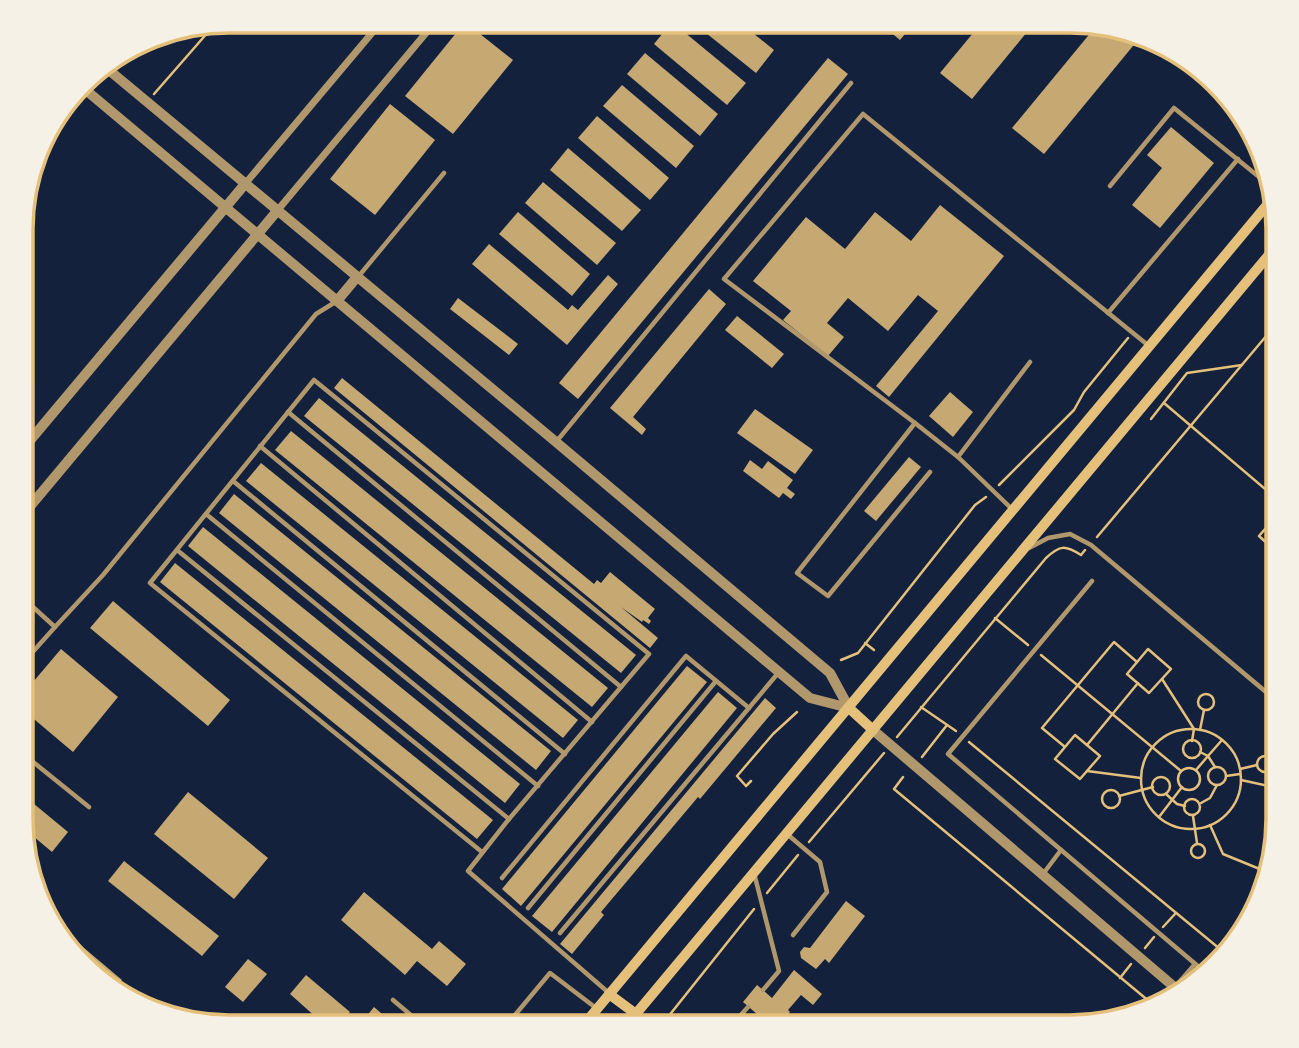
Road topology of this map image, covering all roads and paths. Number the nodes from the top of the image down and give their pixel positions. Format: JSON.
{"nodes":[{"id":1,"x":372,"y":33,"type":"edge"},
{"id":2,"x":426,"y":33,"type":"edge"},
{"id":3,"x":206,"y":35,"type":"edge"},
{"id":4,"x":112,"y":73,"type":"edge"},
{"id":5,"x":851,"y":83,"type":"dead end"},
{"id":6,"x":89,"y":93,"type":"edge"},
{"id":7,"x":147,"y":102,"type":"junction"},
{"id":8,"x":1238,"y":159,"type":"junction"},
{"id":9,"x":444,"y":173,"type":"dead end"},
{"id":10,"x":1258,"y":175,"type":"edge"},
{"id":11,"x":245,"y":184,"type":"junction"},
{"id":12,"x":1110,"y":186,"type":"dead end"},
{"id":13,"x":226,"y":208,"type":"junction"},
{"id":14,"x":1264,"y":209,"type":"edge"},
{"id":15,"x":277,"y":211,"type":"junction"},
{"id":16,"x":258,"y":234,"type":"junction"},
{"id":17,"x":1266,"y":258,"type":"edge"},
{"id":18,"x":357,"y":278,"type":"junction"},
{"id":19,"x":337,"y":301,"type":"junction"},
{"id":20,"x":1108,"y":313,"type":"junction"},
{"id":21,"x":1266,"y":336,"type":"edge"},
{"id":22,"x":1149,"y":346,"type":"junction"},
{"id":23,"x":1030,"y":362,"type":"dead end"},
{"id":24,"x":1242,"y":365,"type":"junction"},
{"id":25,"x":1164,"y":403,"type":"junction"},
{"id":26,"x":288,"y":412,"type":"junction"},
{"id":27,"x":1151,"y":419,"type":"dead end"},
{"id":28,"x":915,"y":423,"type":"junction"},
{"id":29,"x":1191,"y":425,"type":"junction"},
{"id":30,"x":33,"y":437,"type":"edge"},
{"id":31,"x":556,"y":442,"type":"junction"},
{"id":32,"x":260,"y":446,"type":"junction"},
{"id":33,"x":958,"y":457,"type":"junction"},
{"id":34,"x":930,"y":472,"type":"dead end"},
{"id":35,"x":233,"y":481,"type":"junction"},
{"id":36,"x":1266,"y":489,"type":"edge"},
{"id":37,"x":33,"y":502,"type":"edge"},
{"id":38,"x":1013,"y":510,"type":"junction"},
{"id":39,"x":206,"y":514,"type":"junction"},
{"id":40,"x":1266,"y":528,"type":"edge"},
{"id":41,"x":1265,"y":542,"type":"edge"},
{"id":42,"x":1091,"y":545,"type":"junction"},
{"id":43,"x":177,"y":550,"type":"junction"},
{"id":44,"x":1019,"y":554,"type":"junction"},
{"id":45,"x":1091,"y":581,"type":"dead end"},
{"id":46,"x":34,"y":607,"type":"edge"},
{"id":47,"x":995,"y":618,"type":"junction"},
{"id":48,"x":55,"y":626,"type":"junction"},
{"id":49,"x":873,"y":650,"type":"dead end"},
{"id":50,"x":1034,"y":650,"type":"junction"},
{"id":51,"x":34,"y":651,"type":"edge"},
{"id":52,"x":841,"y":660,"type":"dead end"},
{"id":53,"x":1137,"y":662,"type":"junction"},
{"id":54,"x":779,"y":672,"type":"junction"},
{"id":55,"x":1162,"y":679,"type":"junction"},
{"id":56,"x":716,"y":681,"type":"junction"},
{"id":57,"x":1138,"y":683,"type":"junction"},
{"id":58,"x":1078,"y":685,"type":"junction"},
{"id":59,"x":621,"y":687,"type":"junction"},
{"id":60,"x":1265,"y":691,"type":"edge"},
{"id":61,"x":921,"y":707,"type":"junction"},
{"id":62,"x":749,"y":708,"type":"junction"},
{"id":63,"x":849,"y":708,"type":"junction"},
{"id":64,"x":1204,"y":710,"type":"junction"},
{"id":65,"x":797,"y":712,"type":"dead end"},
{"id":66,"x":1112,"y":714,"type":"junction"},
{"id":67,"x":592,"y":722,"type":"junction"},
{"id":68,"x":947,"y":725,"type":"junction"},
{"id":69,"x":1194,"y":729,"type":"junction"},
{"id":70,"x":873,"y":730,"type":"junction"},
{"id":71,"x":1200,"y":730,"type":"junction"},
{"id":72,"x":963,"y":736,"type":"junction"},
{"id":73,"x":1222,"y":740,"type":"junction"},
{"id":74,"x":1192,"y":741,"type":"junction"},
{"id":75,"x":891,"y":745,"type":"junction"},
{"id":76,"x":1087,"y":745,"type":"junction"},
{"id":77,"x":1065,"y":747,"type":"junction"},
{"id":78,"x":1153,"y":747,"type":"junction"},
{"id":79,"x":1200,"y":751,"type":"junction"},
{"id":80,"x":565,"y":754,"type":"junction"},
{"id":81,"x":1265,"y":755,"type":"edge"},
{"id":82,"x":1208,"y":756,"type":"junction"},
{"id":83,"x":922,"y":757,"type":"dead end"},
{"id":84,"x":34,"y":763,"type":"edge"},
{"id":85,"x":1257,"y":765,"type":"junction"},
{"id":86,"x":1215,"y":768,"type":"junction"},
{"id":87,"x":1087,"y":771,"type":"junction"},
{"id":88,"x":1181,"y":771,"type":"junction"},
{"id":89,"x":1196,"y":771,"type":"junction"},
{"id":90,"x":1240,"y":772,"type":"junction"},
{"id":91,"x":1265,"y":772,"type":"edge"},
{"id":92,"x":1226,"y":776,"type":"junction"},
{"id":93,"x":903,"y":777,"type":"dead end"},
{"id":94,"x":1208,"y":777,"type":"junction"},
{"id":95,"x":1142,"y":778,"type":"junction"},
{"id":96,"x":1200,"y":779,"type":"junction"},
{"id":97,"x":1241,"y":780,"type":"junction"},
{"id":98,"x":751,"y":781,"type":"dead end"},
{"id":99,"x":1217,"y":785,"type":"junction"},
{"id":100,"x":1265,"y":785,"type":"edge"},
{"id":101,"x":538,"y":786,"type":"junction"},
{"id":102,"x":1153,"y":787,"type":"junction"},
{"id":103,"x":1182,"y":787,"type":"junction"},
{"id":104,"x":1192,"y":789,"type":"junction"},
{"id":105,"x":839,"y":790,"type":"dead end"},
{"id":106,"x":1143,"y":790,"type":"junction"},
{"id":107,"x":1166,"y":794,"type":"junction"},
{"id":108,"x":1119,"y":796,"type":"junction"},
{"id":109,"x":847,"y":797,"type":"junction"},
{"id":110,"x":1192,"y":799,"type":"junction"},
{"id":111,"x":1171,"y":800,"type":"junction"},
{"id":112,"x":1200,"y":804,"type":"junction"},
{"id":113,"x":1185,"y":806,"type":"junction"},
{"id":114,"x":89,"y":807,"type":"dead end"},
{"id":115,"x":1193,"y":815,"type":"junction"},
{"id":116,"x":1159,"y":817,"type":"junction"},
{"id":117,"x":509,"y":820,"type":"junction"},
{"id":118,"x":1210,"y":825,"type":"junction"},
{"id":119,"x":1195,"y":828,"type":"junction"},
{"id":120,"x":786,"y":834,"type":"junction"},
{"id":121,"x":1197,"y":844,"type":"junction"},
{"id":122,"x":804,"y":848,"type":"junction"},
{"id":123,"x":1061,"y":850,"type":"junction"},
{"id":124,"x":482,"y":852,"type":"junction"},
{"id":125,"x":1259,"y":868,"type":"edge"},
{"id":126,"x":754,"y":873,"type":"junction"},
{"id":127,"x":1043,"y":874,"type":"junction"},
{"id":128,"x":502,"y":878,"type":"dead end"},
{"id":129,"x":761,"y":901,"type":"junction"},
{"id":130,"x":528,"y":908,"type":"dead end"},
{"id":131,"x":1176,"y":912,"type":"junction"},
{"id":132,"x":560,"y":933,"type":"dead end"},
{"id":133,"x":1158,"y":933,"type":"junction"},
{"id":134,"x":793,"y":935,"type":"dead end"},
{"id":135,"x":1218,"y":947,"type":"edge"},
{"id":136,"x":1138,"y":956,"type":"junction"},
{"id":137,"x":1195,"y":964,"type":"junction"},
{"id":138,"x":1198,"y":966,"type":"edge"},
{"id":139,"x":1186,"y":976,"type":"edge"},
{"id":140,"x":1120,"y":978,"type":"junction"},
{"id":141,"x":1173,"y":985,"type":"edge"},
{"id":142,"x":763,"y":990,"type":"dead end"},
{"id":143,"x":609,"y":994,"type":"junction"},
{"id":144,"x":1146,"y":999,"type":"edge"},
{"id":145,"x":393,"y":1000,"type":"dead end"},
{"id":146,"x":748,"y":1007,"type":"dead end"},
{"id":147,"x":597,"y":1009,"type":"junction"},
{"id":148,"x":410,"y":1014,"type":"edge"},
{"id":149,"x":516,"y":1014,"type":"edge"},
{"id":150,"x":592,"y":1014,"type":"edge"},
{"id":151,"x":636,"y":1014,"type":"joint"},
{"id":152,"x":670,"y":1015,"type":"edge"},
{"id":153,"x":741,"y":1015,"type":"edge"}],
"edges":[{"from":1,"to":11,"type":"street"},
{"from":2,"to":15,"type":"street"},
{"from":3,"to":7,"type":"path"},
{"from":4,"to":7,"type":"street"},
{"from":5,"to":31,"type":"lane"},
{"from":6,"to":13,"type":"street"},
{"from":7,"to":11,"type":"street"},
{"from":8,"to":10,"type":"lane"},
{"from":8,"to":12,"type":"lane"},
{"from":8,"to":20,"type":"lane"},
{"from":9,"to":18,"type":"lane"},
{"from":11,"to":13,"type":"street"},
{"from":11,"to":15,"type":"street"},
{"from":13,"to":16,"type":"street"},
{"from":13,"to":30,"type":"street"},
{"from":14,"to":22,"type":"main road"},
{"from":15,"to":16,"type":"street"},
{"from":15,"to":18,"type":"street"},
{"from":16,"to":19,"type":"street"},
{"from":16,"to":37,"type":"street"},
{"from":17,"to":44,"type":"main road"},
{"from":18,"to":19,"type":"street"},
{"from":18,"to":31,"type":"street"},
{"from":19,"to":48,"type":"lane"},
{"from":19,"to":54,"type":"street"},
{"from":20,"to":22,"type":"lane"},
{"from":20,"to":28,"type":"lane"},
{"from":21,"to":24,"type":"path"},
{"from":22,"to":38,"type":"main road"},
{"from":23,"to":33,"type":"lane"},
{"from":24,"to":25,"type":"path"},
{"from":24,"to":29,"type":"path"},
{"from":25,"to":27,"type":"path"},
{"from":25,"to":29,"type":"path"},
{"from":26,"to":32,"type":"lane"},
{"from":26,"to":59,"type":"lane"},
{"from":26,"to":59,"type":"lane"},
{"from":28,"to":33,"type":"lane"},
{"from":28,"to":34,"type":"lane"},
{"from":29,"to":36,"type":"path"},
{"from":29,"to":42,"type":"path"},
{"from":31,"to":63,"type":"street"},
{"from":32,"to":35,"type":"lane"},
{"from":32,"to":67,"type":"lane"},
{"from":33,"to":38,"type":"lane"},
{"from":35,"to":39,"type":"lane"},
{"from":35,"to":80,"type":"lane"},
{"from":38,"to":63,"type":"main road"},
{"from":39,"to":43,"type":"lane"},
{"from":39,"to":101,"type":"lane"},
{"from":40,"to":41,"type":"path"},
{"from":42,"to":44,"type":"lane"},
{"from":42,"to":47,"type":"path"},
{"from":42,"to":60,"type":"lane"},
{"from":43,"to":117,"type":"lane"},
{"from":43,"to":124,"type":"lane"},
{"from":44,"to":70,"type":"main road"},
{"from":45,"to":50,"type":"lane"},
{"from":46,"to":48,"type":"lane"},
{"from":47,"to":50,"type":"path"},
{"from":47,"to":61,"type":"path"},
{"from":48,"to":51,"type":"lane"},
{"from":49,"to":52,"type":"path"},
{"from":50,"to":58,"type":"path"},
{"from":50,"to":72,"type":"lane"},
{"from":53,"to":55,"type":"path"},
{"from":53,"to":57,"type":"path"},
{"from":53,"to":58,"type":"path"},
{"from":54,"to":62,"type":"lane"},
{"from":54,"to":63,"type":"street"},
{"from":55,"to":57,"type":"path"},
{"from":55,"to":69,"type":"path"},
{"from":56,"to":62,"type":"lane"},
{"from":56,"to":128,"type":"lane"},
{"from":56,"to":130,"type":"lane"},
{"from":57,"to":66,"type":"path"},
{"from":58,"to":66,"type":"path"},
{"from":58,"to":77,"type":"path"},
{"from":59,"to":67,"type":"lane"},
{"from":61,"to":68,"type":"path"},
{"from":61,"to":75,"type":"path"},
{"from":62,"to":132,"type":"lane"},
{"from":63,"to":70,"type":"main road"},
{"from":63,"to":143,"type":"main road"},
{"from":64,"to":64,"type":"path"},
{"from":64,"to":71,"type":"path"},
{"from":65,"to":98,"type":"path"},
{"from":66,"to":76,"type":"path"},
{"from":66,"to":78,"type":"path"},
{"from":67,"to":80,"type":"lane"},
{"from":68,"to":72,"type":"path"},
{"from":68,"to":83,"type":"path"},
{"from":69,"to":71,"type":"path"},
{"from":69,"to":74,"type":"path"},
{"from":69,"to":78,"type":"path"},
{"from":70,"to":75,"type":"street"},
{"from":70,"to":120,"type":"main road"},
{"from":71,"to":73,"type":"path"},
{"from":72,"to":123,"type":"lane"},
{"from":72,"to":131,"type":"path"},
{"from":73,"to":82,"type":"path"},
{"from":73,"to":90,"type":"path"},
{"from":74,"to":79,"type":"path"},
{"from":74,"to":79,"type":"path"},
{"from":75,"to":109,"type":"path"},
{"from":75,"to":127,"type":"street"},
{"from":76,"to":77,"type":"path"},
{"from":76,"to":87,"type":"path"},
{"from":77,"to":87,"type":"path"},
{"from":78,"to":88,"type":"path"},
{"from":78,"to":95,"type":"path"},
{"from":79,"to":82,"type":"path"},
{"from":80,"to":101,"type":"lane"},
{"from":81,"to":85,"type":"path"},
{"from":82,"to":86,"type":"path"},
{"from":82,"to":89,"type":"path"},
{"from":84,"to":114,"type":"lane"},
{"from":85,"to":90,"type":"path"},
{"from":85,"to":91,"type":"path"},
{"from":86,"to":92,"type":"path"},
{"from":86,"to":94,"type":"path"},
{"from":87,"to":95,"type":"path"},
{"from":88,"to":89,"type":"path"},
{"from":88,"to":103,"type":"path"},
{"from":89,"to":96,"type":"path"},
{"from":90,"to":92,"type":"path"},
{"from":90,"to":97,"type":"path"},
{"from":92,"to":99,"type":"path"},
{"from":93,"to":140,"type":"path"},
{"from":94,"to":96,"type":"path"},
{"from":94,"to":99,"type":"path"},
{"from":95,"to":106,"type":"path"},
{"from":96,"to":104,"type":"path"},
{"from":97,"to":100,"type":"path"},
{"from":97,"to":118,"type":"path"},
{"from":99,"to":112,"type":"path"},
{"from":101,"to":117,"type":"lane"},
{"from":102,"to":106,"type":"path"},
{"from":102,"to":107,"type":"path"},
{"from":102,"to":107,"type":"path"},
{"from":103,"to":104,"type":"path"},
{"from":103,"to":111,"type":"path"},
{"from":104,"to":110,"type":"path"},
{"from":105,"to":109,"type":"path"},
{"from":106,"to":108,"type":"path"},
{"from":106,"to":116,"type":"path"},
{"from":107,"to":111,"type":"path"},
{"from":108,"to":108,"type":"path"},
{"from":109,"to":122,"type":"path"},
{"from":110,"to":112,"type":"path"},
{"from":110,"to":113,"type":"path"},
{"from":111,"to":113,"type":"path"},
{"from":111,"to":116,"type":"path"},
{"from":112,"to":115,"type":"path"},
{"from":113,"to":115,"type":"path"},
{"from":115,"to":119,"type":"path"},
{"from":116,"to":119,"type":"path"},
{"from":117,"to":124,"type":"lane"},
{"from":118,"to":119,"type":"path"},
{"from":118,"to":125,"type":"path"},
{"from":119,"to":121,"type":"path"},
{"from":120,"to":122,"type":"lane"},
{"from":120,"to":126,"type":"main road"},
{"from":121,"to":121,"type":"path"},
{"from":122,"to":129,"type":"path"},
{"from":122,"to":134,"type":"lane"},
{"from":123,"to":127,"type":"lane"},
{"from":123,"to":133,"type":"lane"},
{"from":124,"to":143,"type":"lane"},
{"from":126,"to":129,"type":"lane"},
{"from":126,"to":151,"type":"main road"},
{"from":127,"to":136,"type":"street"},
{"from":129,"to":142,"type":"lane"},
{"from":129,"to":152,"type":"path"},
{"from":131,"to":133,"type":"path"},
{"from":131,"to":135,"type":"path"},
{"from":133,"to":136,"type":"path"},
{"from":133,"to":137,"type":"lane"},
{"from":136,"to":140,"type":"path"},
{"from":136,"to":141,"type":"street"},
{"from":137,"to":138,"type":"lane"},
{"from":137,"to":139,"type":"lane"},
{"from":140,"to":144,"type":"path"},
{"from":143,"to":147,"type":"main road"},
{"from":143,"to":151,"type":"main road"},
{"from":145,"to":148,"type":"lane"},
{"from":146,"to":153,"type":"lane"},
{"from":147,"to":149,"type":"lane"},
{"from":147,"to":150,"type":"main road"}]}
